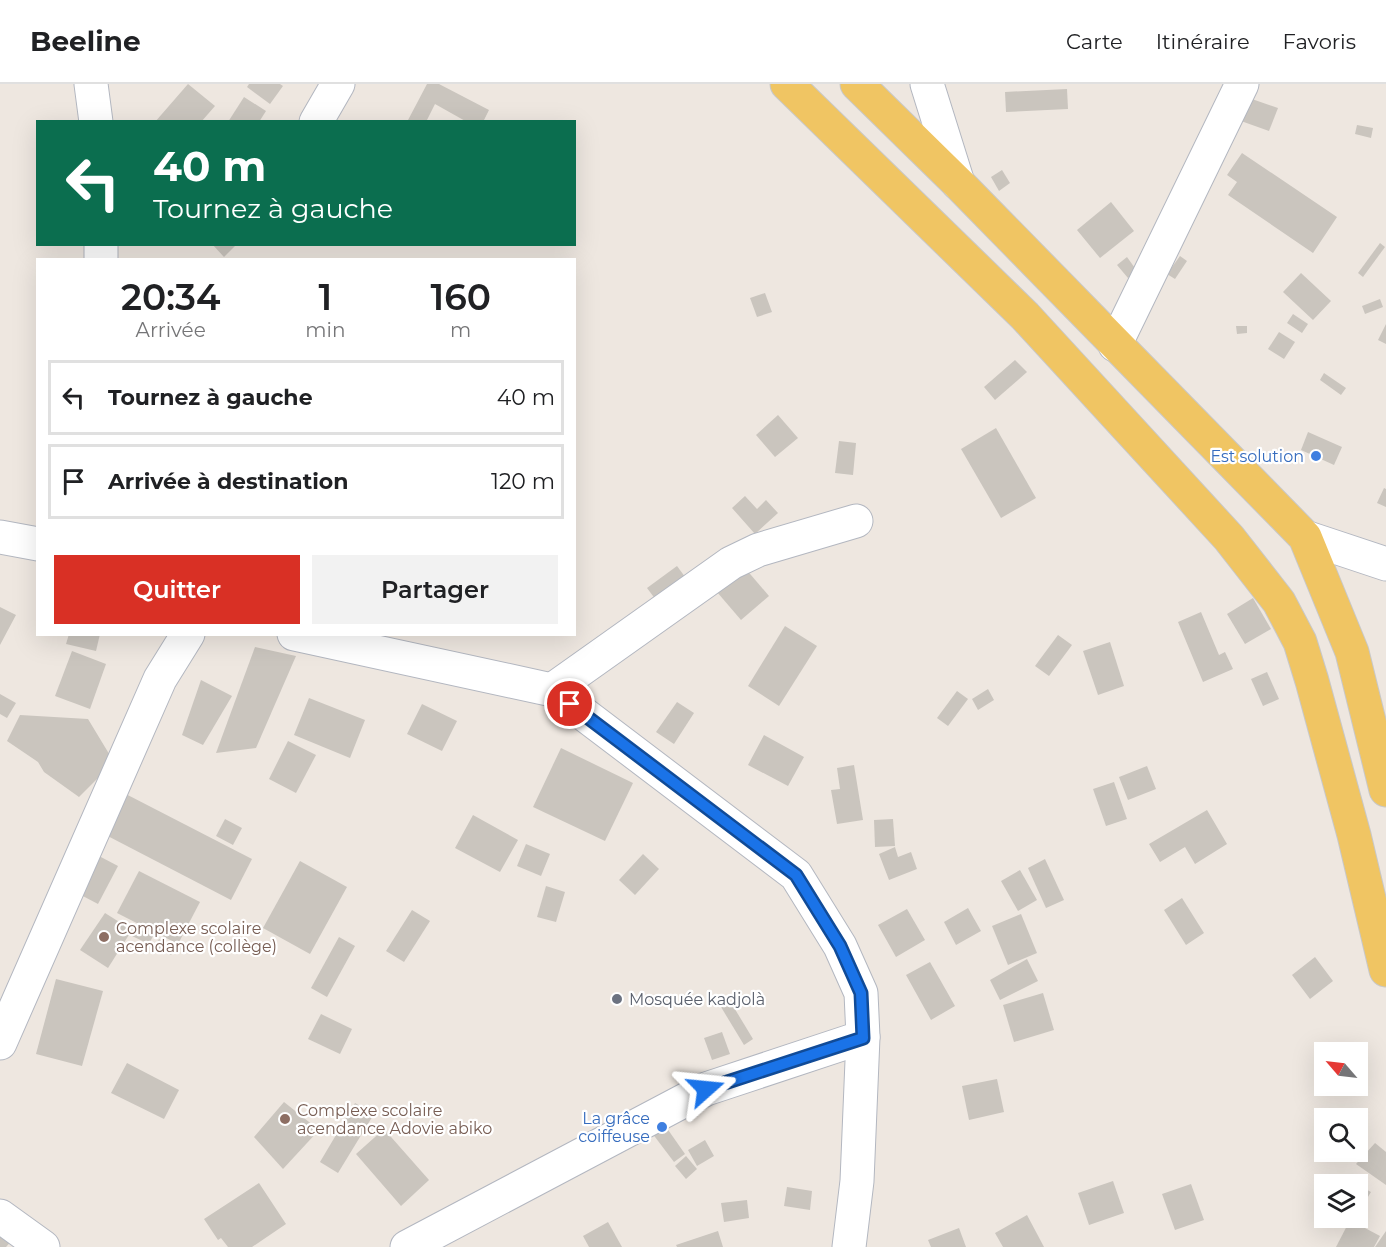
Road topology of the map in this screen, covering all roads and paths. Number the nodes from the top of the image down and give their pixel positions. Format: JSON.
{"nodes":[{"id":1,"x":91,"y":84,"type":"edge"},
{"id":2,"x":338,"y":84,"type":"edge"},
{"id":3,"x":787,"y":84,"type":"edge"},
{"id":4,"x":857,"y":84,"type":"edge"},
{"id":5,"x":927,"y":84,"type":"edge"},
{"id":6,"x":1242,"y":84,"type":"edge"},
{"id":7,"x":96,"y":120,"type":"edge"},
{"id":8,"x":317,"y":120,"type":"edge"},
{"id":9,"x":958,"y":183,"type":"junction"},
{"id":10,"x":1115,"y":345,"type":"junction"},
{"id":11,"x":856,"y":521,"type":"dead end"},
{"id":12,"x":0,"y":537,"type":"edge"},
{"id":13,"x":1305,"y":537,"type":"junction"},
{"id":14,"x":36,"y":544,"type":"edge"},
{"id":15,"x":1386,"y":564,"type":"edge"},
{"id":16,"x":188,"y":636,"type":"edge"},
{"id":17,"x":303,"y":636,"type":"edge"},
{"id":18,"x":552,"y":690,"type":"junction"},
{"id":19,"x":1386,"y":790,"type":"edge"},
{"id":20,"x":1386,"y":970,"type":"edge"},
{"id":21,"x":863,"y":1038,"type":"junction"},
{"id":22,"x":0,"y":1042,"type":"edge"},
{"id":23,"x":0,"y":1216,"type":"edge"},
{"id":24,"x":43,"y":1247,"type":"edge"},
{"id":25,"x":407,"y":1247,"type":"edge"},
{"id":26,"x":849,"y":1247,"type":"edge"}],
"edges":[{"from":1,"to":7,"type":"street"},
{"from":2,"to":8,"type":"street"},
{"from":3,"to":20,"type":"main road"},
{"from":4,"to":9,"type":"main road"},
{"from":5,"to":9,"type":"street"},
{"from":6,"to":10,"type":"street"},
{"from":9,"to":10,"type":"main road"},
{"from":10,"to":13,"type":"main road"},
{"from":11,"to":18,"type":"street"},
{"from":12,"to":14,"type":"street"},
{"from":13,"to":15,"type":"street"},
{"from":13,"to":19,"type":"main road"},
{"from":16,"to":22,"type":"street"},
{"from":17,"to":18,"type":"street"},
{"from":18,"to":21,"type":"street"},
{"from":21,"to":25,"type":"street"},
{"from":21,"to":26,"type":"street"},
{"from":23,"to":24,"type":"street"}]}
